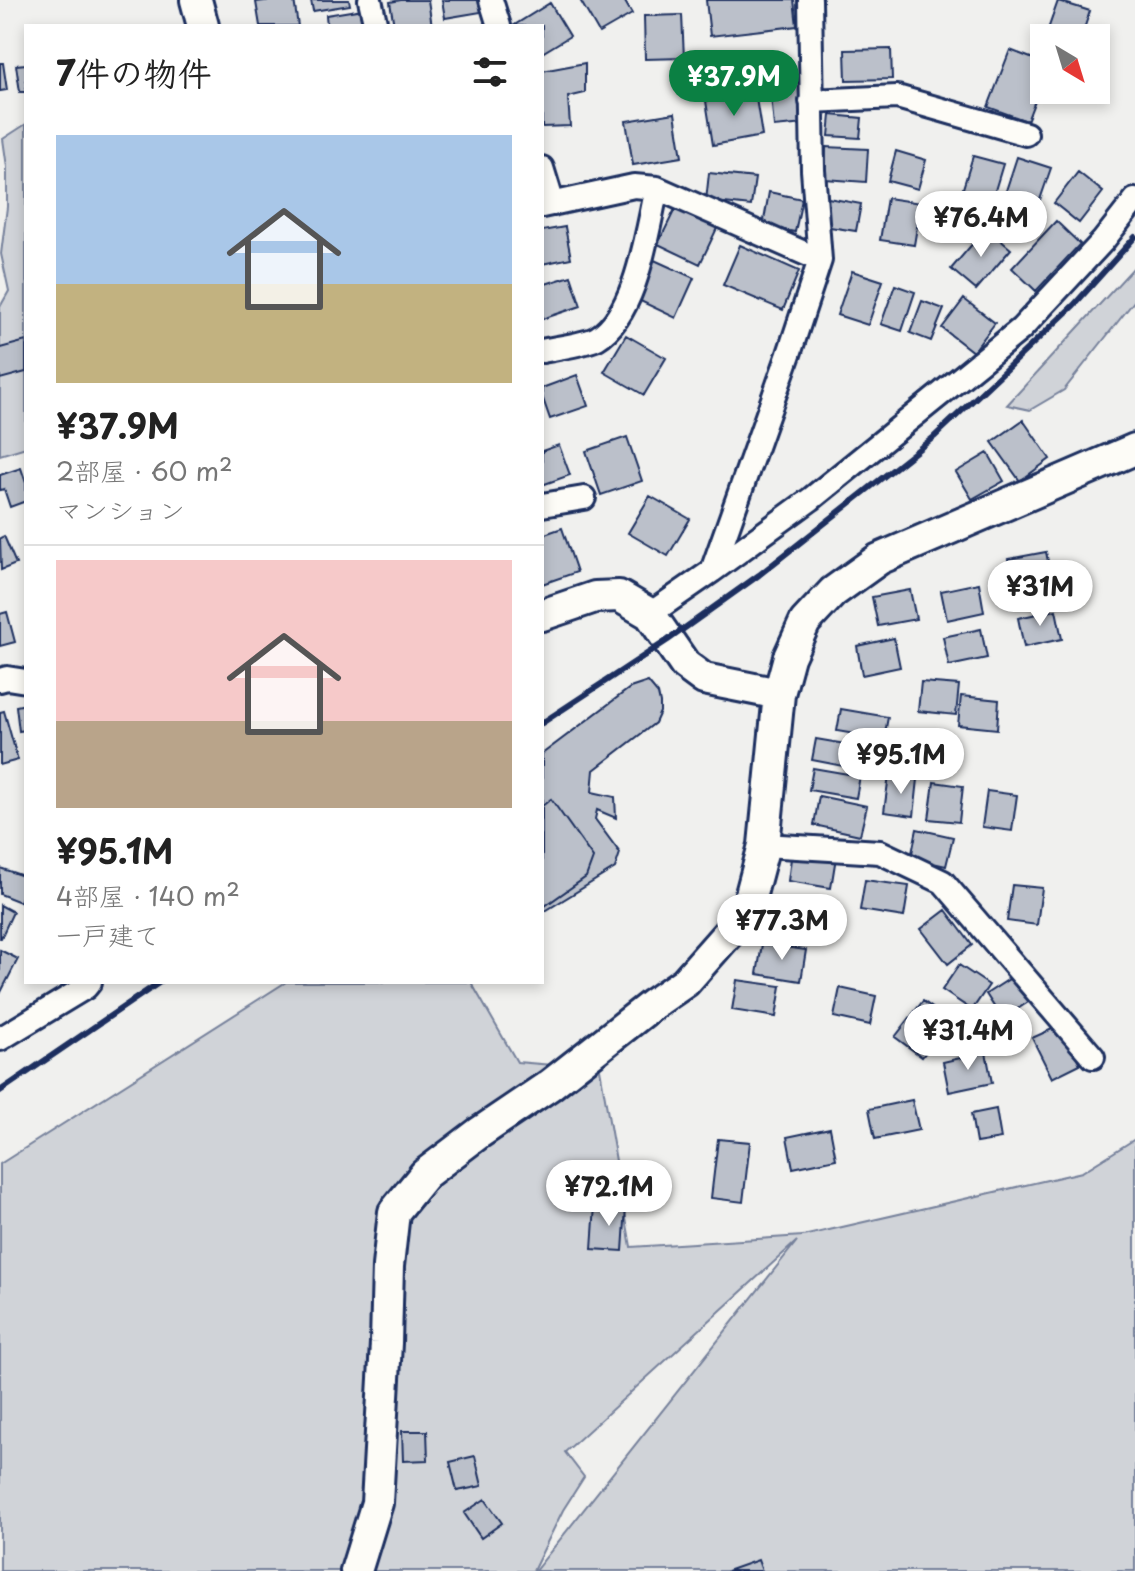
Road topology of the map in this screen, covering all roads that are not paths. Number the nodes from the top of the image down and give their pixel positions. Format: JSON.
{"nodes":[{"id":1,"x":196,"y":0,"type":"edge"},
{"id":2,"x":370,"y":0,"type":"edge"},
{"id":3,"x":491,"y":0,"type":"edge"},
{"id":4,"x":810,"y":0,"type":"edge"},
{"id":5,"x":202,"y":24,"type":"edge"},
{"id":6,"x":376,"y":24,"type":"edge"},
{"id":7,"x":498,"y":24,"type":"edge"},
{"id":8,"x":811,"y":101,"type":"junction"},
{"id":9,"x":1026,"y":134,"type":"dead end"},
{"id":10,"x":544,"y":180,"type":"edge"},
{"id":11,"x":657,"y":188,"type":"junction"},
{"id":12,"x":1135,"y":200,"type":"edge"},
{"id":13,"x":548,"y":205,"type":"edge"},
{"id":14,"x":820,"y":260,"type":"junction"},
{"id":15,"x":544,"y":351,"type":"edge"},
{"id":16,"x":1135,"y":449,"type":"edge"},
{"id":17,"x":584,"y":498,"type":"dead end"},
{"id":18,"x":544,"y":505,"type":"edge"},
{"id":19,"x":712,"y":571,"type":"junction"},
{"id":20,"x":544,"y":614,"type":"edge"},
{"id":21,"x":650,"y":614,"type":"junction"},
{"id":22,"x":0,"y":680,"type":"edge"},
{"id":23,"x":24,"y":681,"type":"edge"},
{"id":24,"x":779,"y":694,"type":"junction"},
{"id":25,"x":764,"y":845,"type":"junction"},
{"id":26,"x":88,"y":984,"type":"edge"},
{"id":27,"x":0,"y":1039,"type":"edge"},
{"id":28,"x":1093,"y":1057,"type":"dead end"},
{"id":29,"x":356,"y":1571,"type":"edge"}],
"edges":[{"from":1,"to":5,"type":"street"},
{"from":2,"to":6,"type":"street"},
{"from":3,"to":7,"type":"street"},
{"from":4,"to":8,"type":"street"},
{"from":8,"to":9,"type":"street"},
{"from":8,"to":14,"type":"street"},
{"from":10,"to":13,"type":"street"},
{"from":11,"to":13,"type":"street"},
{"from":11,"to":14,"type":"street"},
{"from":11,"to":15,"type":"street"},
{"from":12,"to":19,"type":"street"},
{"from":14,"to":19,"type":"street"},
{"from":16,"to":24,"type":"street"},
{"from":17,"to":18,"type":"street"},
{"from":19,"to":21,"type":"street"},
{"from":20,"to":21,"type":"street"},
{"from":21,"to":24,"type":"street"},
{"from":22,"to":23,"type":"street"},
{"from":24,"to":25,"type":"street"},
{"from":25,"to":28,"type":"street"},
{"from":25,"to":29,"type":"street"},
{"from":26,"to":27,"type":"street"}]}
